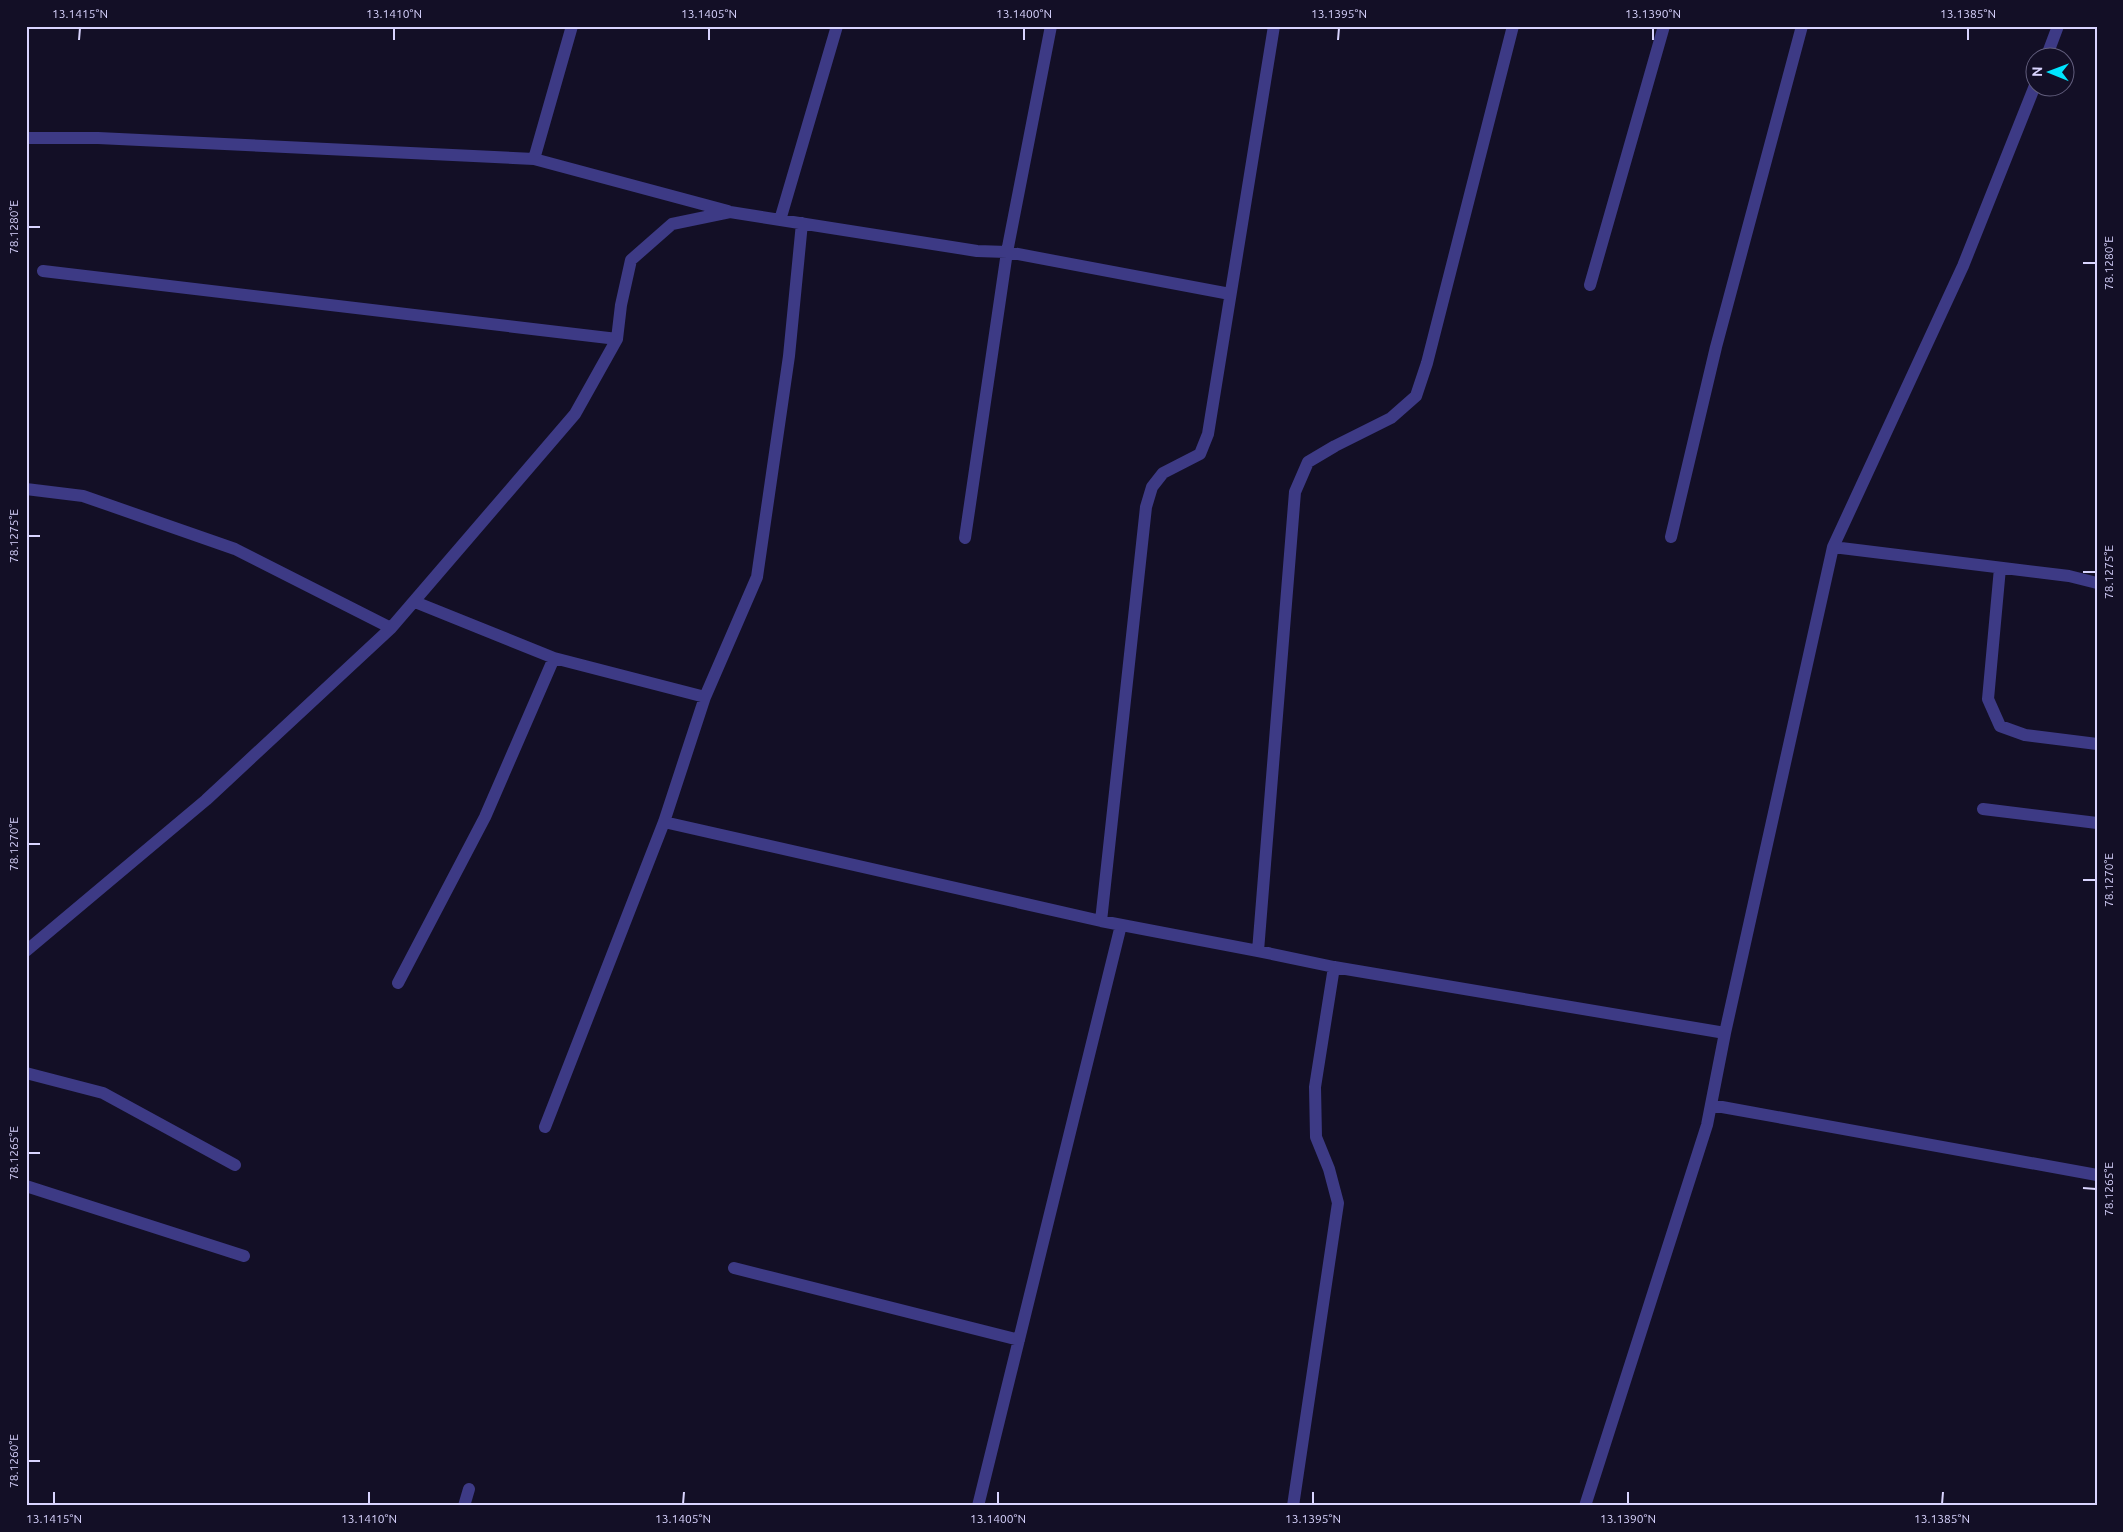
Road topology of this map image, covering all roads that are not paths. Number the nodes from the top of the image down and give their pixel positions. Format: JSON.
{"nodes":[{"id":1,"x":572,"y":26,"type":"edge"},
{"id":2,"x":837,"y":26,"type":"edge"},
{"id":3,"x":1051,"y":26,"type":"edge"},
{"id":4,"x":1274,"y":26,"type":"edge"},
{"id":5,"x":1513,"y":26,"type":"edge"},
{"id":6,"x":1664,"y":26,"type":"edge"},
{"id":7,"x":1802,"y":26,"type":"edge"},
{"id":8,"x":2058,"y":26,"type":"edge"},
{"id":9,"x":2050,"y":48,"type":"edge"},
{"id":10,"x":2030,"y":98,"type":"edge"},
{"id":11,"x":26,"y":138,"type":"edge"},
{"id":12,"x":534,"y":160,"type":"junction"},
{"id":13,"x":730,"y":212,"type":"junction"},
{"id":14,"x":780,"y":220,"type":"junction"},
{"id":15,"x":802,"y":223,"type":"junction"},
{"id":16,"x":1007,"y":252,"type":"junction"},
{"id":17,"x":43,"y":271,"type":"dead end"},
{"id":18,"x":1590,"y":285,"type":"dead end"},
{"id":19,"x":1230,"y":294,"type":"junction"},
{"id":20,"x":617,"y":339,"type":"junction"},
{"id":21,"x":26,"y":489,"type":"edge"},
{"id":22,"x":1671,"y":537,"type":"dead end"},
{"id":23,"x":965,"y":538,"type":"dead end"},
{"id":24,"x":1833,"y":547,"type":"junction"},
{"id":25,"x":2000,"y":568,"type":"junction"},
{"id":26,"x":2097,"y":583,"type":"edge"},
{"id":27,"x":414,"y":602,"type":"junction"},
{"id":28,"x":391,"y":628,"type":"junction"},
{"id":29,"x":554,"y":658,"type":"junction"},
{"id":30,"x":705,"y":697,"type":"junction"},
{"id":31,"x":2097,"y":744,"type":"edge"},
{"id":32,"x":1983,"y":808,"type":"dead end"},
{"id":33,"x":664,"y":822,"type":"junction"},
{"id":34,"x":2097,"y":823,"type":"edge"},
{"id":35,"x":1102,"y":921,"type":"junction"},
{"id":36,"x":1121,"y":925,"type":"junction"},
{"id":37,"x":1258,"y":951,"type":"junction"},
{"id":38,"x":26,"y":952,"type":"edge"},
{"id":39,"x":1334,"y":968,"type":"junction"},
{"id":40,"x":398,"y":983,"type":"dead end"},
{"id":41,"x":1725,"y":1033,"type":"junction"},
{"id":42,"x":26,"y":1073,"type":"edge"},
{"id":43,"x":1711,"y":1106,"type":"junction"},
{"id":44,"x":545,"y":1127,"type":"dead end"},
{"id":45,"x":235,"y":1165,"type":"dead end"},
{"id":46,"x":2097,"y":1175,"type":"edge"},
{"id":47,"x":26,"y":1186,"type":"edge"},
{"id":48,"x":244,"y":1256,"type":"dead end"},
{"id":49,"x":734,"y":1268,"type":"dead end"},
{"id":50,"x":1019,"y":1340,"type":"junction"},
{"id":51,"x":469,"y":1488,"type":"dead end"},
{"id":52,"x":464,"y":1506,"type":"edge"},
{"id":53,"x":978,"y":1506,"type":"edge"},
{"id":54,"x":1293,"y":1506,"type":"edge"},
{"id":55,"x":1585,"y":1506,"type":"edge"}],
"edges":[{"from":1,"to":12,"type":"street"},
{"from":2,"to":14,"type":"street"},
{"from":3,"to":16,"type":"street"},
{"from":4,"to":19,"type":"street"},
{"from":5,"to":37,"type":"street"},
{"from":6,"to":18,"type":"street"},
{"from":7,"to":22,"type":"street"},
{"from":8,"to":9,"type":"street"},
{"from":10,"to":24,"type":"street"},
{"from":11,"to":12,"type":"street"},
{"from":12,"to":13,"type":"street"},
{"from":13,"to":14,"type":"street"},
{"from":13,"to":20,"type":"street"},
{"from":14,"to":15,"type":"street"},
{"from":15,"to":16,"type":"street"},
{"from":15,"to":30,"type":"street"},
{"from":16,"to":19,"type":"street"},
{"from":16,"to":23,"type":"street"},
{"from":17,"to":20,"type":"street"},
{"from":19,"to":35,"type":"street"},
{"from":20,"to":27,"type":"street"},
{"from":21,"to":28,"type":"street"},
{"from":24,"to":25,"type":"street"},
{"from":24,"to":41,"type":"street"},
{"from":25,"to":26,"type":"street"},
{"from":25,"to":31,"type":"street"},
{"from":27,"to":28,"type":"street"},
{"from":27,"to":29,"type":"street"},
{"from":28,"to":38,"type":"street"},
{"from":29,"to":30,"type":"street"},
{"from":29,"to":40,"type":"street"},
{"from":30,"to":33,"type":"street"},
{"from":32,"to":34,"type":"street"},
{"from":33,"to":35,"type":"street"},
{"from":33,"to":44,"type":"street"},
{"from":35,"to":36,"type":"street"},
{"from":36,"to":37,"type":"street"},
{"from":36,"to":50,"type":"street"},
{"from":37,"to":39,"type":"street"},
{"from":39,"to":41,"type":"street"},
{"from":39,"to":54,"type":"street"},
{"from":41,"to":43,"type":"street"},
{"from":42,"to":45,"type":"street"},
{"from":43,"to":46,"type":"street"},
{"from":43,"to":55,"type":"street"},
{"from":47,"to":48,"type":"street"},
{"from":49,"to":50,"type":"street"},
{"from":50,"to":53,"type":"street"},
{"from":51,"to":52,"type":"street"}]}
